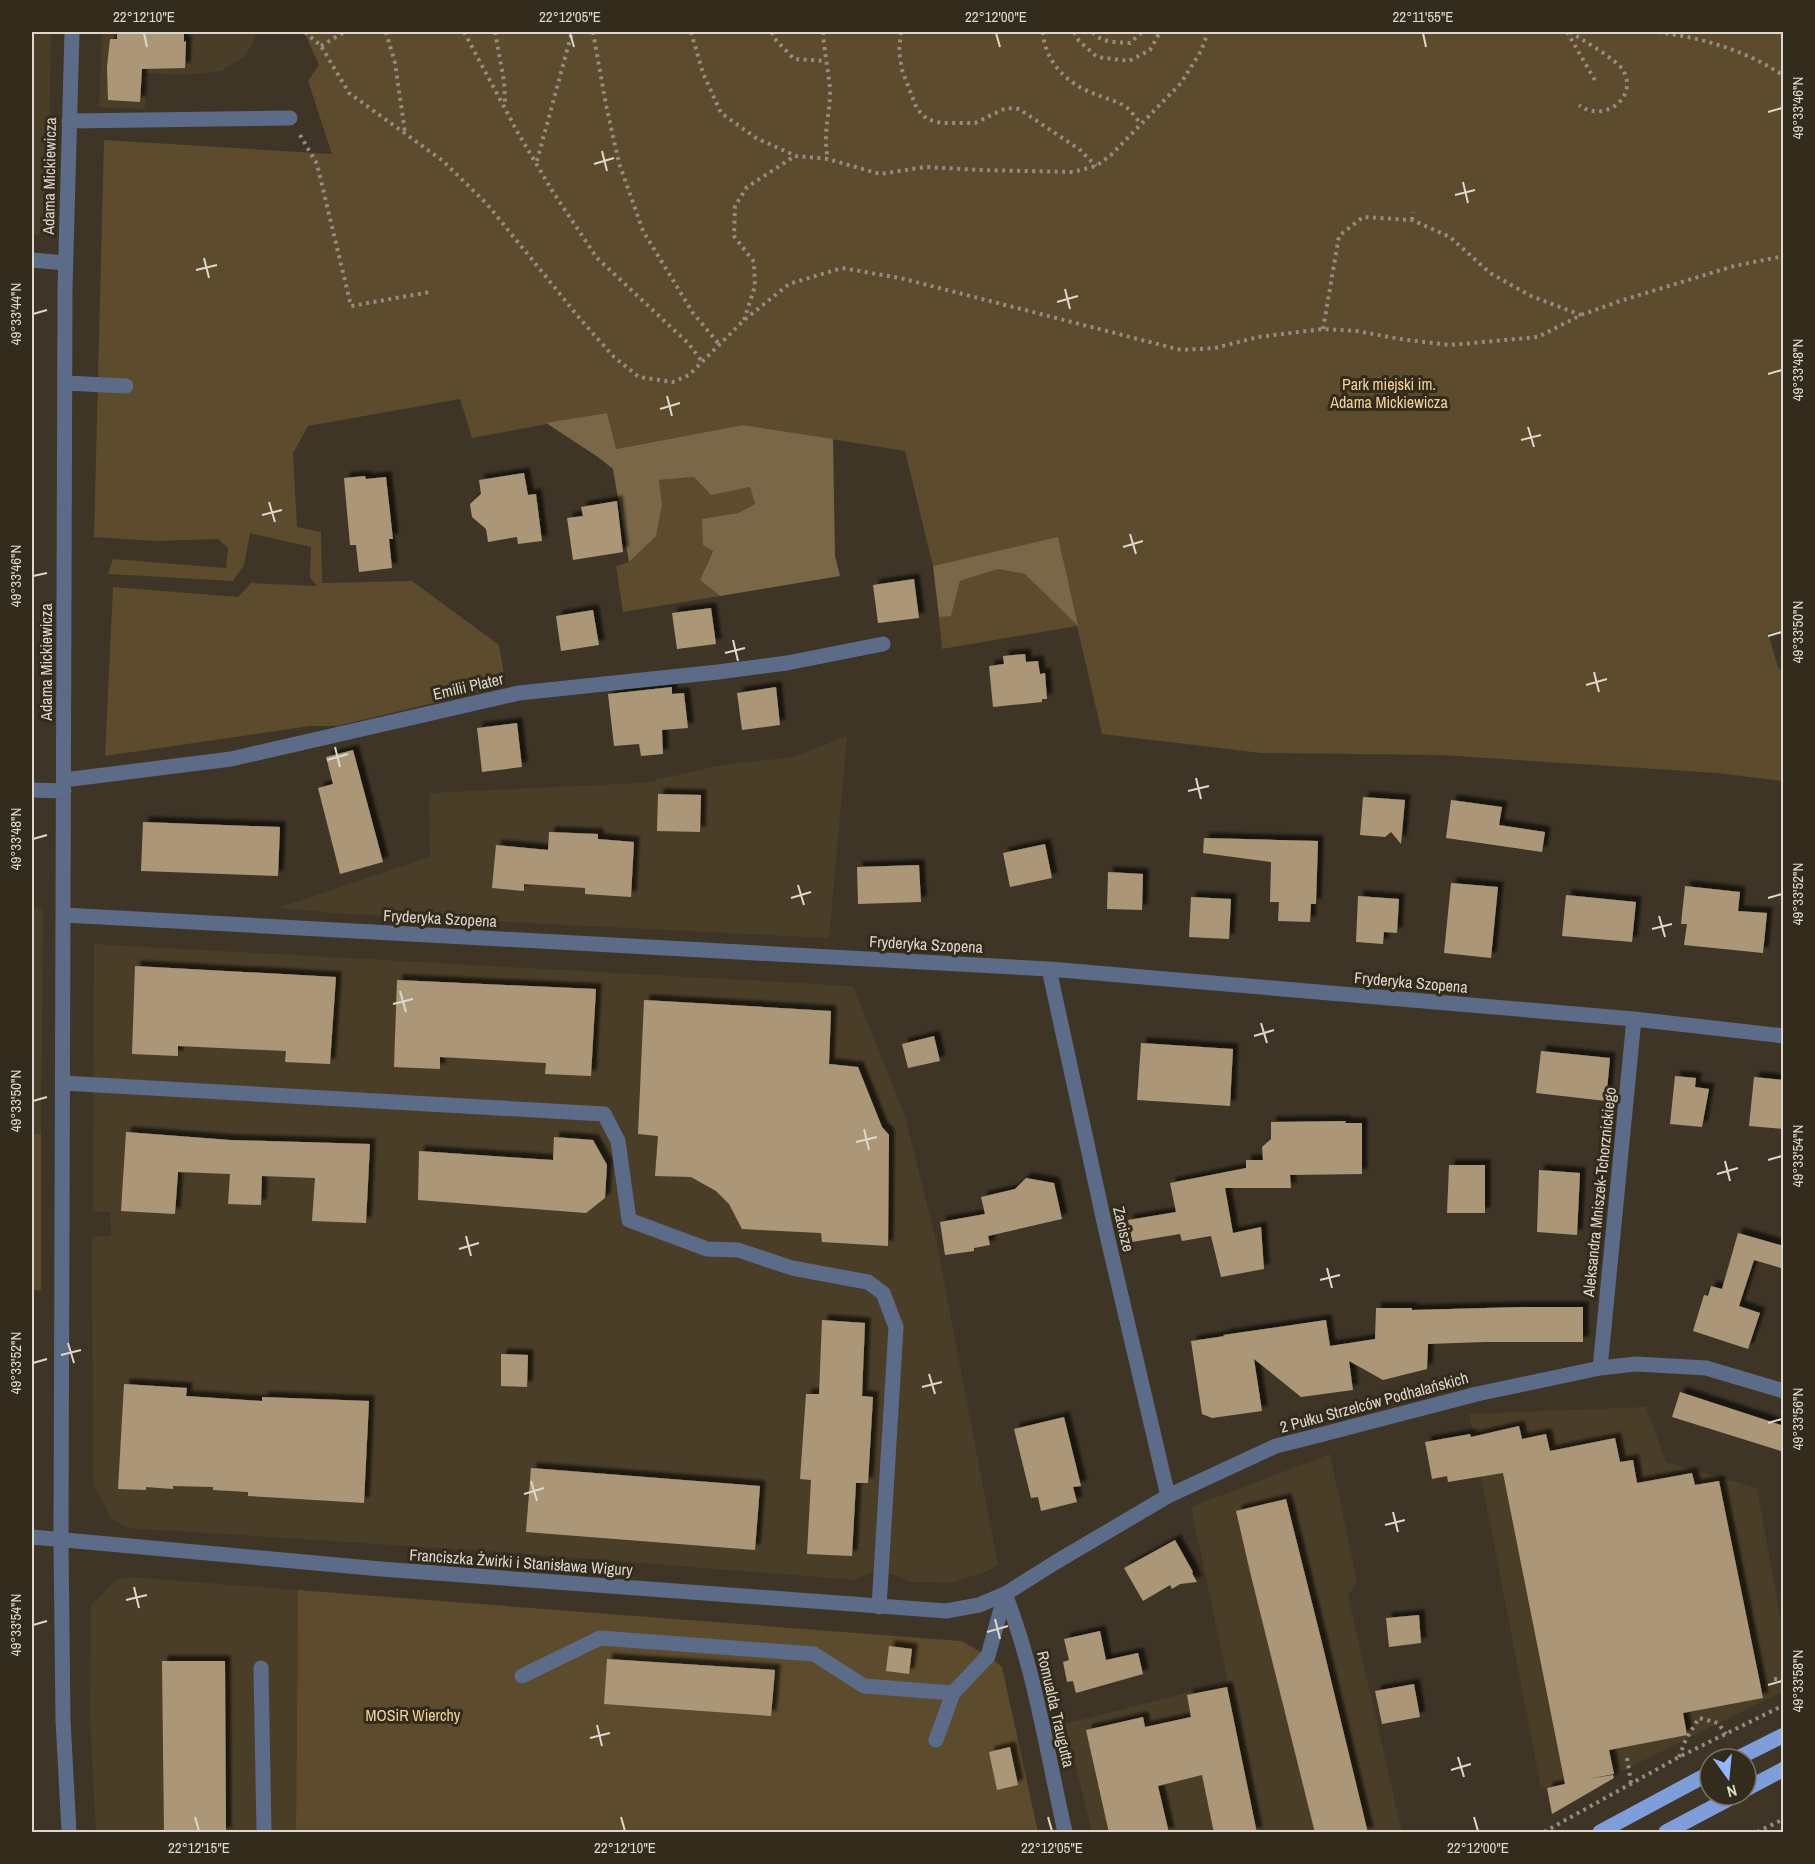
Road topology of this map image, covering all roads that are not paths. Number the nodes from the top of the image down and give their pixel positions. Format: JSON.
{"nodes":[{"id":1,"x":72,"y":32,"type":"edge"},
{"id":2,"x":290,"y":118,"type":"road end"},
{"id":3,"x":69,"y":120,"type":"junction"},
{"id":4,"x":32,"y":260,"type":"edge"},
{"id":5,"x":65,"y":262,"type":"junction"},
{"id":6,"x":65,"y":383,"type":"junction"},
{"id":7,"x":126,"y":386,"type":"dead end"},
{"id":8,"x":883,"y":644,"type":"dead end"},
{"id":9,"x":64,"y":786,"type":"junction"},
{"id":10,"x":32,"y":790,"type":"edge"},
{"id":11,"x":64,"y":915,"type":"junction"},
{"id":12,"x":1049,"y":969,"type":"junction"},
{"id":13,"x":1634,"y":1019,"type":"junction"},
{"id":14,"x":1784,"y":1036,"type":"edge"},
{"id":15,"x":63,"y":1083,"type":"junction"},
{"id":16,"x":1600,"y":1368,"type":"junction"},
{"id":17,"x":1784,"y":1391,"type":"edge"},
{"id":18,"x":1168,"y":1496,"type":"junction"},
{"id":19,"x":32,"y":1536,"type":"edge"},
{"id":20,"x":61,"y":1541,"type":"junction"},
{"id":21,"x":1005,"y":1594,"type":"junction"},
{"id":22,"x":879,"y":1607,"type":"junction"},
{"id":23,"x":261,"y":1668,"type":"dead end"},
{"id":24,"x":522,"y":1676,"type":"dead end"},
{"id":25,"x":953,"y":1693,"type":"junction"},
{"id":26,"x":1784,"y":1735,"type":"edge"},
{"id":27,"x":936,"y":1740,"type":"dead end"},
{"id":28,"x":1758,"y":1748,"type":"edge"},
{"id":29,"x":1784,"y":1769,"type":"edge"},
{"id":30,"x":1698,"y":1780,"type":"edge"},
{"id":31,"x":1758,"y":1783,"type":"edge"},
{"id":32,"x":1714,"y":1807,"type":"edge"},
{"id":33,"x":69,"y":1833,"type":"edge"},
{"id":34,"x":264,"y":1833,"type":"edge"},
{"id":35,"x":1065,"y":1833,"type":"edge"},
{"id":36,"x":1600,"y":1833,"type":"edge"},
{"id":37,"x":1666,"y":1833,"type":"edge"}],
"edges":[{"from":1,"to":3,"type":"street","name":"Adama Mickiewicza"},
{"from":2,"to":3,"type":"street"},
{"from":3,"to":5,"type":"street","name":"Adama Mickiewicza"},
{"from":4,"to":5,"type":"street"},
{"from":5,"to":6,"type":"street","name":"Adama Mickiewicza"},
{"from":6,"to":7,"type":"street"},
{"from":6,"to":9,"type":"street","name":"Adama Mickiewicza"},
{"from":8,"to":9,"type":"street","name":"Emilii Plater"},
{"from":9,"to":10,"type":"street","name":"Emilii Plater"},
{"from":9,"to":11,"type":"street","name":"Adama Mickiewicza"},
{"from":11,"to":12,"type":"street","name":"Fryderyka Szopena"},
{"from":11,"to":15,"type":"street","name":"Adama Mickiewicza"},
{"from":12,"to":13,"type":"street","name":"Fryderyka Szopena"},
{"from":12,"to":18,"type":"street","name":"Zacisze"},
{"from":13,"to":14,"type":"street","name":"Fryderyka Szopena"},
{"from":13,"to":16,"type":"street","name":"Aleksandra Mniszek-Tchorznickiego"},
{"from":15,"to":20,"type":"street","name":"Adama Mickiewicza"},
{"from":15,"to":22,"type":"street"},
{"from":16,"to":17,"type":"street","name":"2 Pułku Strzelców Podhalańskich"},
{"from":16,"to":18,"type":"street","name":"2 Pułku Strzelców Podhalańskich"},
{"from":18,"to":21,"type":"street","name":"2 Pułku Strzelców Podhalańskich"},
{"from":19,"to":20,"type":"street","name":"Franciszka Żwirki i Stanisława Wigury"},
{"from":20,"to":22,"type":"street","name":"Franciszka Żwirki i Stanisława Wigury"},
{"from":20,"to":33,"type":"street","name":"Adama Mickiewicza"},
{"from":21,"to":22,"type":"street","name":"Franciszka Żwirki i Stanisława Wigury"},
{"from":21,"to":25,"type":"street"},
{"from":21,"to":35,"type":"street","name":"Romualda Traugutta"},
{"from":23,"to":34,"type":"street"},
{"from":24,"to":25,"type":"street"},
{"from":25,"to":27,"type":"street"},
{"from":26,"to":28,"type":"main road"},
{"from":29,"to":31,"type":"main road"},
{"from":30,"to":36,"type":"main road"},
{"from":32,"to":37,"type":"main road"}]}
